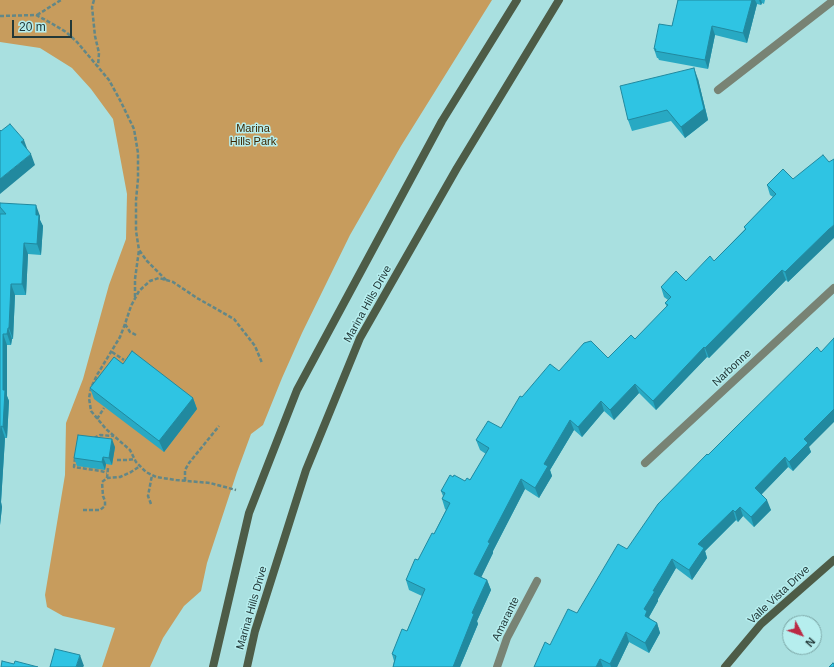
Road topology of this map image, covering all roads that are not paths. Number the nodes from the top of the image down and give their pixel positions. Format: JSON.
{"nodes":[{"id":1,"x":517,"y":0,"type":"edge"},
{"id":2,"x":559,"y":0,"type":"edge"},
{"id":3,"x":834,"y":0,"type":"edge"},
{"id":4,"x":718,"y":90,"type":"dead end"},
{"id":5,"x":834,"y":288,"type":"edge"},
{"id":6,"x":646,"y":464,"type":"dead end"},
{"id":7,"x":834,"y":560,"type":"edge"},
{"id":8,"x":537,"y":581,"type":"dead end"},
{"id":9,"x":213,"y":667,"type":"edge"},
{"id":10,"x":247,"y":667,"type":"edge"},
{"id":11,"x":497,"y":667,"type":"edge"},
{"id":12,"x":725,"y":667,"type":"edge"}],
"edges":[{"from":1,"to":9,"type":"street","name":"Marina Hills Drive"},
{"from":2,"to":10,"type":"street","name":"Marina Hills Drive"},
{"from":3,"to":4,"type":"street"},
{"from":5,"to":6,"type":"street","name":"Narbonne"},
{"from":7,"to":12,"type":"street","name":"Valle Vista Drive"},
{"from":8,"to":11,"type":"street","name":"Amarante"}]}
